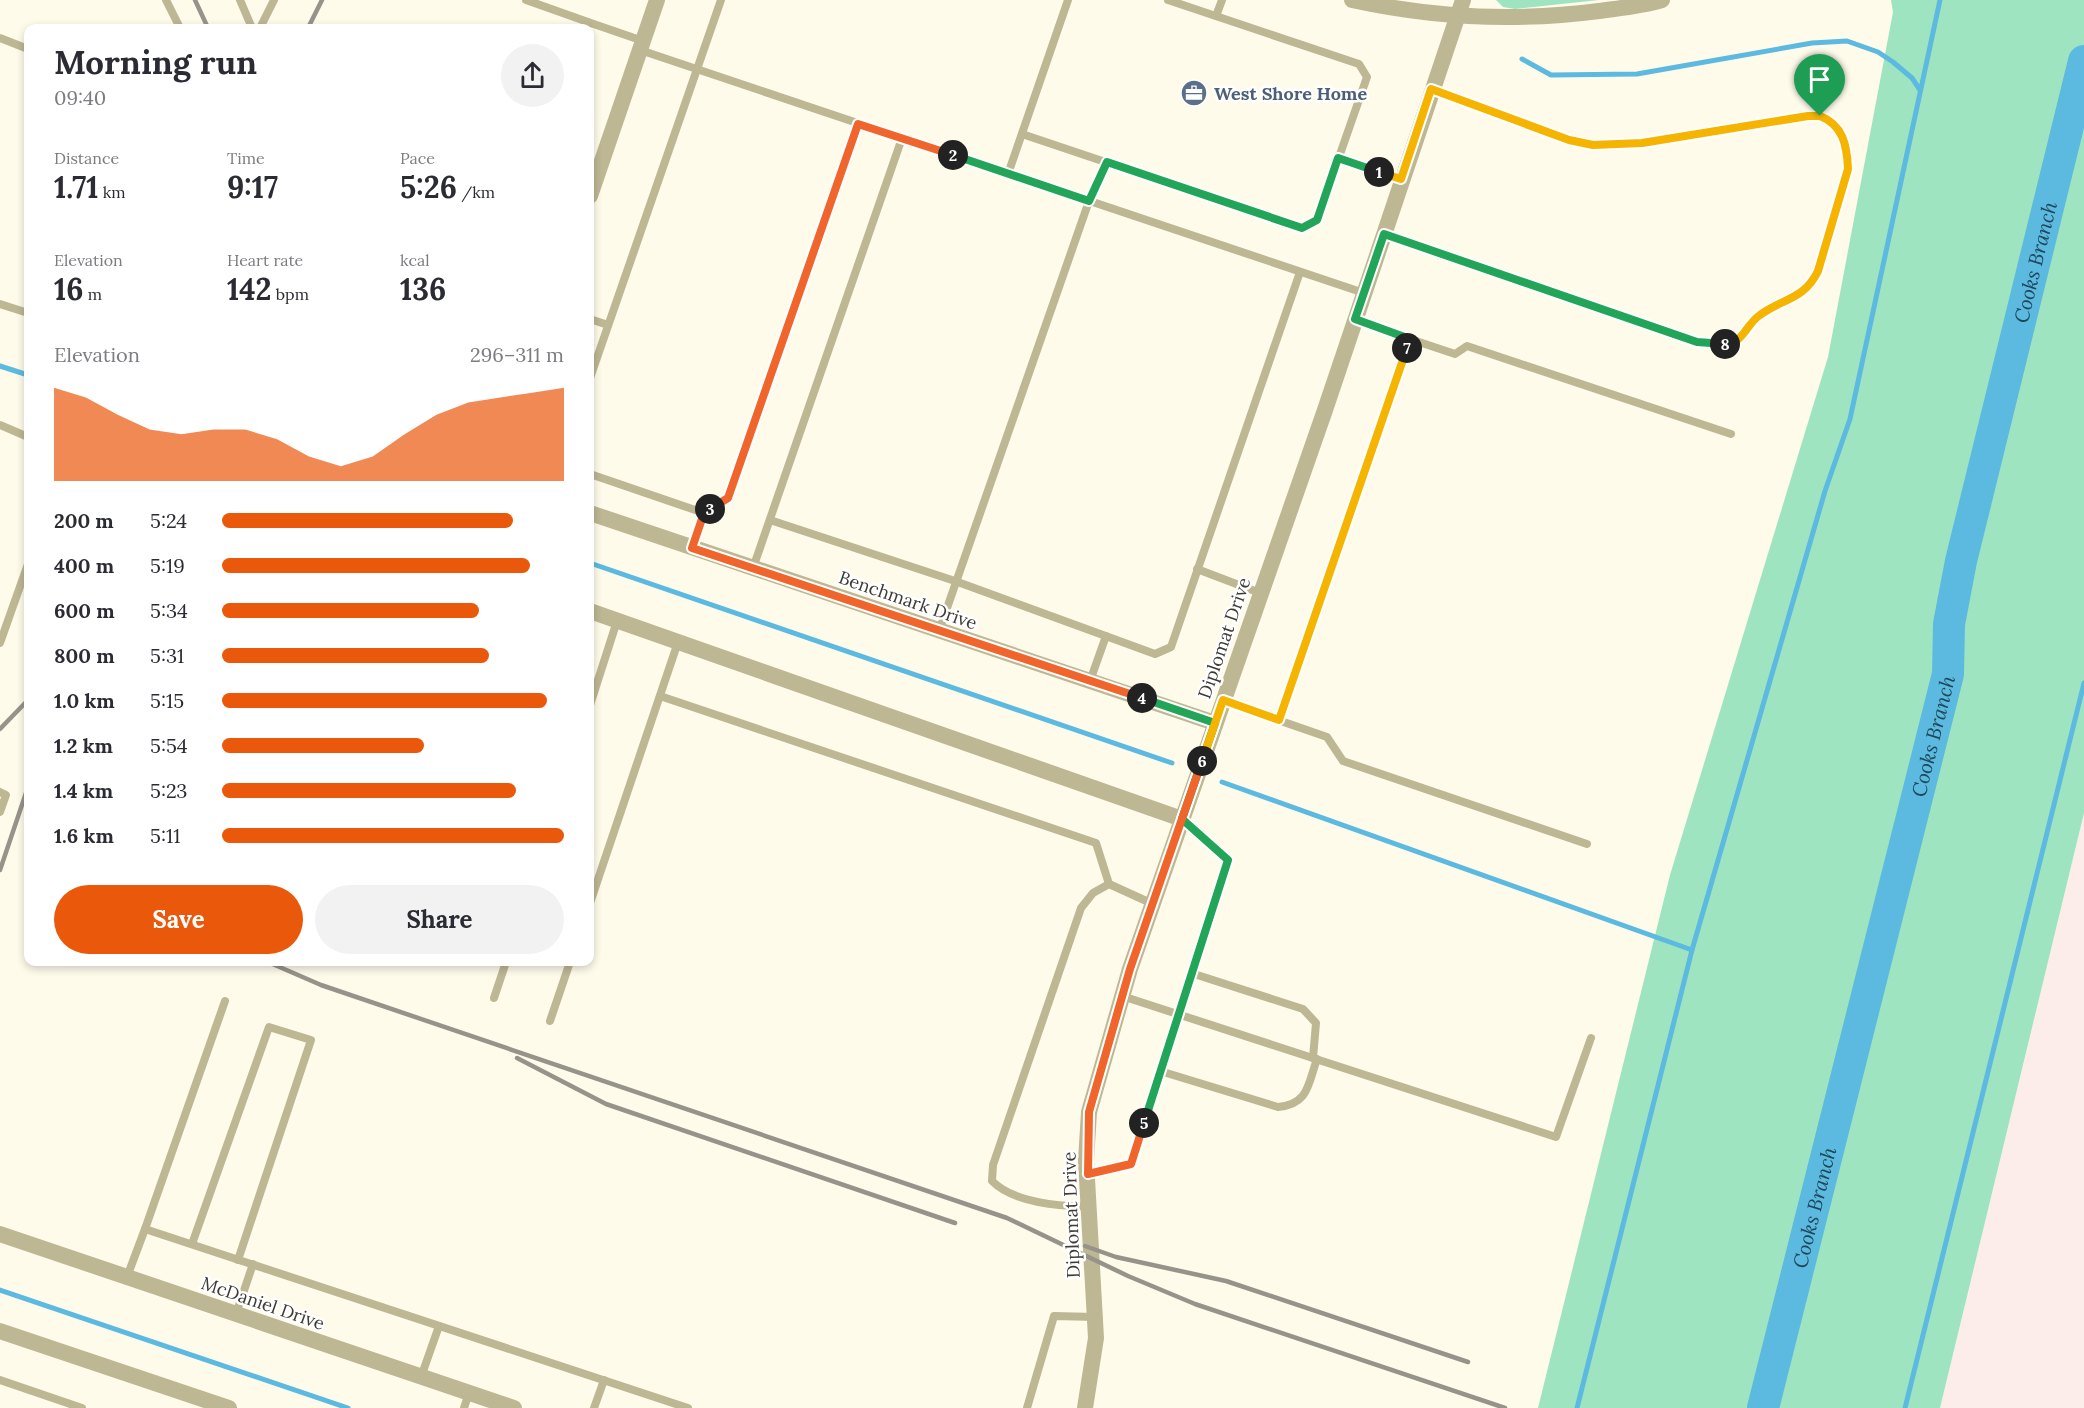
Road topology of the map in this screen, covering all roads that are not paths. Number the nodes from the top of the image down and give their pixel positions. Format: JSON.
{"nodes":[{"id":1,"x":166,"y":0,"type":"edge"},
{"id":2,"x":240,"y":0,"type":"edge"},
{"id":3,"x":274,"y":0,"type":"edge"},
{"id":4,"x":526,"y":0,"type":"edge"},
{"id":5,"x":657,"y":0,"type":"edge"},
{"id":6,"x":721,"y":0,"type":"edge"},
{"id":7,"x":1068,"y":0,"type":"edge"},
{"id":8,"x":1168,"y":0,"type":"edge"},
{"id":9,"x":1222,"y":0,"type":"edge"},
{"id":10,"x":1352,"y":0,"type":"edge"},
{"id":11,"x":1462,"y":0,"type":"edge"},
{"id":12,"x":1662,"y":0,"type":"edge"},
{"id":13,"x":1216,"y":16,"type":"junction"},
{"id":14,"x":1457,"y":16,"type":"junction"},
{"id":15,"x":178,"y":24,"type":"edge"},
{"id":16,"x":250,"y":24,"type":"edge"},
{"id":17,"x":262,"y":24,"type":"edge"},
{"id":18,"x":585,"y":24,"type":"edge"},
{"id":19,"x":594,"y":28,"type":"edge"},
{"id":20,"x":0,"y":38,"type":"edge"},
{"id":21,"x":641,"y":45,"type":"junction"},
{"id":22,"x":24,"y":48,"type":"edge"},
{"id":23,"x":697,"y":70,"type":"junction"},
{"id":24,"x":1431,"y":89,"type":"junction"},
{"id":25,"x":858,"y":124,"type":"junction"},
{"id":26,"x":1022,"y":134,"type":"junction"},
{"id":27,"x":902,"y":138,"type":"junction"},
{"id":28,"x":1338,"y":158,"type":"junction"},
{"id":29,"x":1107,"y":162,"type":"junction"},
{"id":30,"x":1008,"y":174,"type":"junction"},
{"id":31,"x":1401,"y":179,"type":"junction"},
{"id":32,"x":594,"y":184,"type":"edge"},
{"id":33,"x":1089,"y":201,"type":"junction"},
{"id":34,"x":1384,"y":234,"type":"junction"},
{"id":35,"x":1300,"y":272,"type":"junction"},
{"id":36,"x":1364,"y":293,"type":"junction"},
{"id":37,"x":0,"y":304,"type":"edge"},
{"id":38,"x":24,"y":313,"type":"edge"},
{"id":39,"x":1355,"y":319,"type":"junction"},
{"id":40,"x":594,"y":320,"type":"edge"},
{"id":41,"x":608,"y":325,"type":"junction"},
{"id":42,"x":1410,"y":339,"type":"junction"},
{"id":43,"x":594,"y":366,"type":"edge"},
{"id":44,"x":0,"y":425,"type":"edge"},
{"id":45,"x":1731,"y":434,"type":"dead end"},
{"id":46,"x":24,"y":435,"type":"edge"},
{"id":47,"x":594,"y":475,"type":"edge"},
{"id":48,"x":704,"y":513,"type":"junction"},
{"id":49,"x":594,"y":514,"type":"edge"},
{"id":50,"x":770,"y":520,"type":"junction"},
{"id":51,"x":692,"y":548,"type":"junction"},
{"id":52,"x":753,"y":568,"type":"junction"},
{"id":53,"x":1197,"y":569,"type":"junction"},
{"id":54,"x":24,"y":575,"type":"edge"},
{"id":55,"x":955,"y":581,"type":"junction"},
{"id":56,"x":1260,"y":593,"type":"junction"},
{"id":57,"x":594,"y":612,"type":"edge"},
{"id":58,"x":617,"y":621,"type":"junction"},
{"id":59,"x":939,"y":631,"type":"junction"},
{"id":60,"x":1106,"y":636,"type":"junction"},
{"id":61,"x":678,"y":642,"type":"junction"},
{"id":62,"x":0,"y":643,"type":"edge"},
{"id":63,"x":1090,"y":681,"type":"junction"},
{"id":64,"x":594,"y":693,"type":"edge"},
{"id":65,"x":660,"y":696,"type":"junction"},
{"id":66,"x":1223,"y":700,"type":"junction"},
{"id":67,"x":1279,"y":720,"type":"junction"},
{"id":68,"x":1215,"y":723,"type":"junction"},
{"id":69,"x":0,"y":792,"type":"edge"},
{"id":70,"x":0,"y":812,"type":"edge"},
{"id":71,"x":1182,"y":819,"type":"junction"},
{"id":72,"x":1587,"y":844,"type":"dead end"},
{"id":73,"x":1108,"y":884,"type":"junction"},
{"id":74,"x":594,"y":891,"type":"edge"},
{"id":75,"x":1152,"y":904,"type":"junction"},
{"id":76,"x":505,"y":966,"type":"edge"},
{"id":77,"x":569,"y":966,"type":"edge"},
{"id":78,"x":1191,"y":973,"type":"junction"},
{"id":79,"x":1122,"y":996,"type":"junction"},
{"id":80,"x":494,"y":998,"type":"dead end"},
{"id":81,"x":225,"y":1001,"type":"dead end"},
{"id":82,"x":1177,"y":1014,"type":"junction"},
{"id":83,"x":550,"y":1021,"type":"dead end"},
{"id":84,"x":1591,"y":1038,"type":"dead end"},
{"id":85,"x":1315,"y":1058,"type":"junction"},
{"id":86,"x":1160,"y":1071,"type":"junction"},
{"id":87,"x":1088,"y":1174,"type":"junction"},
{"id":88,"x":1090,"y":1206,"type":"junction"},
{"id":89,"x":145,"y":1229,"type":"junction"},
{"id":90,"x":0,"y":1234,"type":"edge"},
{"id":91,"x":192,"y":1244,"type":"junction"},
{"id":92,"x":238,"y":1260,"type":"junction"},
{"id":93,"x":253,"y":1264,"type":"junction"},
{"id":94,"x":127,"y":1277,"type":"junction"},
{"id":95,"x":236,"y":1314,"type":"junction"},
{"id":96,"x":1095,"y":1317,"type":"junction"},
{"id":97,"x":439,"y":1326,"type":"junction"},
{"id":98,"x":0,"y":1331,"type":"edge"},
{"id":99,"x":421,"y":1377,"type":"junction"},
{"id":100,"x":0,"y":1380,"type":"edge"},
{"id":101,"x":603,"y":1380,"type":"junction"},
{"id":102,"x":467,"y":1401,"type":"edge"},
{"id":103,"x":82,"y":1408,"type":"edge"},
{"id":104,"x":229,"y":1408,"type":"edge"},
{"id":105,"x":514,"y":1408,"type":"edge"},
{"id":106,"x":594,"y":1408,"type":"edge"},
{"id":107,"x":688,"y":1408,"type":"edge"},
{"id":108,"x":1027,"y":1408,"type":"edge"},
{"id":109,"x":1085,"y":1408,"type":"edge"}],
"edges":[{"from":1,"to":15,"type":"lane"},
{"from":2,"to":16,"type":"lane"},
{"from":3,"to":17,"type":"lane"},
{"from":4,"to":18,"type":"lane"},
{"from":5,"to":21,"type":"street"},
{"from":6,"to":23,"type":"lane"},
{"from":7,"to":26,"type":"lane"},
{"from":8,"to":13,"type":"lane"},
{"from":9,"to":13,"type":"lane"},
{"from":10,"to":14,"type":"street"},
{"from":11,"to":14,"type":"street","name":"Diplomat Drive"},
{"from":12,"to":14,"type":"street"},
{"from":13,"to":28,"type":"lane"},
{"from":14,"to":24,"type":"street","name":"Diplomat Drive"},
{"from":19,"to":21,"type":"lane"},
{"from":20,"to":22,"type":"lane"},
{"from":21,"to":23,"type":"lane"},
{"from":21,"to":32,"type":"street"},
{"from":23,"to":25,"type":"lane"},
{"from":23,"to":41,"type":"lane"},
{"from":24,"to":31,"type":"street","name":"Diplomat Drive"},
{"from":24,"to":34,"type":"lane"},
{"from":25,"to":27,"type":"lane"},
{"from":25,"to":48,"type":"lane"},
{"from":26,"to":29,"type":"lane"},
{"from":26,"to":30,"type":"lane"},
{"from":27,"to":30,"type":"lane"},
{"from":27,"to":50,"type":"lane"},
{"from":28,"to":29,"type":"lane"},
{"from":28,"to":31,"type":"lane"},
{"from":29,"to":33,"type":"lane"},
{"from":30,"to":33,"type":"lane"},
{"from":31,"to":34,"type":"street","name":"Diplomat Drive"},
{"from":33,"to":35,"type":"lane"},
{"from":33,"to":55,"type":"lane"},
{"from":34,"to":36,"type":"street","name":"Diplomat Drive"},
{"from":35,"to":36,"type":"lane"},
{"from":35,"to":53,"type":"lane"},
{"from":36,"to":39,"type":"street","name":"Diplomat Drive"},
{"from":37,"to":38,"type":"lane"},
{"from":39,"to":42,"type":"lane"},
{"from":39,"to":56,"type":"street","name":"Diplomat Drive"},
{"from":40,"to":41,"type":"lane"},
{"from":41,"to":43,"type":"lane"},
{"from":42,"to":45,"type":"lane"},
{"from":42,"to":67,"type":"lane"},
{"from":44,"to":46,"type":"lane"},
{"from":47,"to":48,"type":"lane"},
{"from":48,"to":51,"type":"lane"},
{"from":49,"to":51,"type":"street","name":"Benchmark Drive"},
{"from":50,"to":52,"type":"lane"},
{"from":50,"to":55,"type":"lane"},
{"from":51,"to":52,"type":"street","name":"Benchmark Drive"},
{"from":52,"to":59,"type":"street","name":"Benchmark Drive"},
{"from":53,"to":56,"type":"lane"},
{"from":53,"to":60,"type":"lane"},
{"from":54,"to":62,"type":"lane"},
{"from":55,"to":59,"type":"lane"},
{"from":55,"to":60,"type":"lane"},
{"from":56,"to":66,"type":"street","name":"Diplomat Drive"},
{"from":57,"to":58,"type":"street"},
{"from":58,"to":61,"type":"street"},
{"from":58,"to":64,"type":"lane"},
{"from":59,"to":63,"type":"street","name":"Benchmark Drive"},
{"from":60,"to":63,"type":"lane"},
{"from":61,"to":65,"type":"lane"},
{"from":61,"to":71,"type":"street"},
{"from":63,"to":68,"type":"street","name":"Benchmark Drive"},
{"from":65,"to":73,"type":"lane"},
{"from":65,"to":74,"type":"lane"},
{"from":66,"to":67,"type":"lane"},
{"from":66,"to":68,"type":"street","name":"Diplomat Drive"},
{"from":67,"to":72,"type":"lane"},
{"from":68,"to":71,"type":"street","name":"Diplomat Drive"},
{"from":69,"to":70,"type":"lane"},
{"from":71,"to":75,"type":"street","name":"Diplomat Drive"},
{"from":71,"to":78,"type":"lane"},
{"from":73,"to":75,"type":"lane"},
{"from":73,"to":88,"type":"lane"},
{"from":75,"to":79,"type":"street","name":"Diplomat Drive"},
{"from":76,"to":80,"type":"lane"},
{"from":77,"to":83,"type":"lane"},
{"from":78,"to":82,"type":"lane"},
{"from":78,"to":85,"type":"lane"},
{"from":79,"to":82,"type":"lane"},
{"from":79,"to":87,"type":"street","name":"Diplomat Drive"},
{"from":81,"to":89,"type":"lane"},
{"from":82,"to":85,"type":"lane"},
{"from":82,"to":86,"type":"lane"},
{"from":84,"to":85,"type":"lane"},
{"from":85,"to":86,"type":"lane"},
{"from":86,"to":87,"type":"lane"},
{"from":87,"to":88,"type":"street","name":"Diplomat Drive"},
{"from":88,"to":96,"type":"street","name":"Diplomat Drive"},
{"from":89,"to":91,"type":"lane"},
{"from":89,"to":94,"type":"lane"},
{"from":90,"to":94,"type":"street","name":"McDaniel Drive"},
{"from":91,"to":92,"type":"lane"},
{"from":91,"to":92,"type":"lane"},
{"from":92,"to":93,"type":"lane"},
{"from":93,"to":95,"type":"lane"},
{"from":93,"to":97,"type":"lane"},
{"from":94,"to":95,"type":"street","name":"McDaniel Drive"},
{"from":95,"to":99,"type":"street","name":"McDaniel Drive"},
{"from":96,"to":108,"type":"lane"},
{"from":96,"to":109,"type":"street","name":"Diplomat Drive"},
{"from":97,"to":99,"type":"lane"},
{"from":97,"to":101,"type":"lane"},
{"from":98,"to":104,"type":"street"},
{"from":99,"to":102,"type":"street","name":"McDaniel Drive"},
{"from":100,"to":103,"type":"lane"},
{"from":101,"to":106,"type":"lane"},
{"from":101,"to":107,"type":"lane"},
{"from":102,"to":105,"type":"street","name":"McDaniel Drive"}]}
